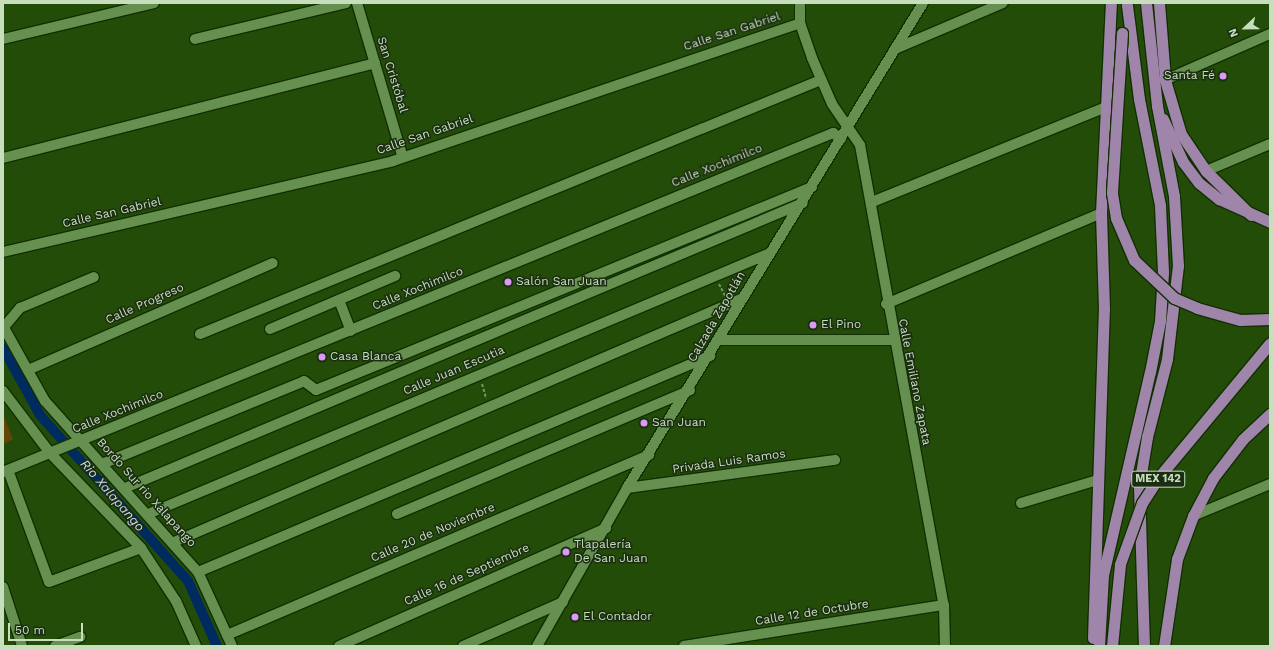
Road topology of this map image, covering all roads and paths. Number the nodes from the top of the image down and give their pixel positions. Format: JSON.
{"nodes":[{"id":1,"x":154,"y":3,"type":"edge"},
{"id":2,"x":346,"y":3,"type":"edge"},
{"id":3,"x":356,"y":3,"type":"edge"},
{"id":4,"x":800,"y":3,"type":"edge"},
{"id":5,"x":923,"y":3,"type":"edge"},
{"id":6,"x":1003,"y":3,"type":"edge"},
{"id":7,"x":1111,"y":3,"type":"edge"},
{"id":8,"x":1146,"y":3,"type":"edge"},
{"id":9,"x":1159,"y":3,"type":"edge"},
{"id":10,"x":1127,"y":4,"type":"edge"},
{"id":11,"x":800,"y":23,"type":"junction"},
{"id":12,"x":1270,"y":34,"type":"edge"},
{"id":13,"x":3,"y":39,"type":"edge"},
{"id":14,"x":195,"y":39,"type":"dead end"},
{"id":15,"x":895,"y":49,"type":"junction"},
{"id":16,"x":374,"y":63,"type":"junction"},
{"id":17,"x":821,"y":80,"type":"junction"},
{"id":18,"x":1164,"y":80,"type":"junction"},
{"id":19,"x":1157,"y":106,"type":"junction"},
{"id":20,"x":1106,"y":107,"type":"junction"},
{"id":21,"x":849,"y":125,"type":"junction"},
{"id":22,"x":841,"y":139,"type":"junction"},
{"id":23,"x":1270,"y":144,"type":"edge"},
{"id":24,"x":402,"y":155,"type":"junction"},
{"id":25,"x":3,"y":158,"type":"edge"},
{"id":26,"x":1206,"y":171,"type":"junction"},
{"id":27,"x":812,"y":187,"type":"junction"},
{"id":28,"x":872,"y":202,"type":"junction"},
{"id":29,"x":803,"y":203,"type":"junction"},
{"id":30,"x":1101,"y":213,"type":"junction"},
{"id":31,"x":1251,"y":215,"type":"junction"},
{"id":32,"x":1270,"y":222,"type":"edge"},
{"id":33,"x":3,"y":252,"type":"edge"},
{"id":34,"x":770,"y":253,"type":"junction"},
{"id":35,"x":273,"y":263,"type":"dead end"},
{"id":36,"x":395,"y":276,"type":"dead end"},
{"id":37,"x":710,"y":276,"type":"junction"},
{"id":38,"x":94,"y":277,"type":"dead end"},
{"id":39,"x":742,"y":298,"type":"junction"},
{"id":40,"x":339,"y":300,"type":"junction"},
{"id":41,"x":886,"y":304,"type":"junction"},
{"id":42,"x":723,"y":307,"type":"junction"},
{"id":43,"x":1270,"y":319,"type":"edge"},
{"id":44,"x":3,"y":326,"type":"edge"},
{"id":45,"x":270,"y":328,"type":"dead end"},
{"id":46,"x":352,"y":330,"type":"junction"},
{"id":47,"x":200,"y":334,"type":"dead end"},
{"id":48,"x":719,"y":340,"type":"junction"},
{"id":49,"x":893,"y":340,"type":"junction"},
{"id":50,"x":1270,"y":343,"type":"edge"},
{"id":51,"x":710,"y":356,"type":"junction"},
{"id":52,"x":28,"y":370,"type":"junction"},
{"id":53,"x":466,"y":381,"type":"junction"},
{"id":54,"x":690,"y":390,"type":"junction"},
{"id":55,"x":3,"y":391,"type":"edge"},
{"id":56,"x":482,"y":410,"type":"junction"},
{"id":57,"x":1270,"y":414,"type":"edge"},
{"id":58,"x":82,"y":440,"type":"junction"},
{"id":59,"x":50,"y":453,"type":"junction"},
{"id":60,"x":649,"y":455,"type":"junction"},
{"id":61,"x":835,"y":460,"type":"dead end"},
{"id":62,"x":102,"y":464,"type":"junction"},
{"id":63,"x":5,"y":471,"type":"edge"},
{"id":64,"x":1097,"y":480,"type":"junction"},
{"id":65,"x":1270,"y":484,"type":"edge"},
{"id":66,"x":125,"y":488,"type":"junction"},
{"id":67,"x":627,"y":488,"type":"junction"},
{"id":68,"x":1021,"y":503,"type":"dead end"},
{"id":69,"x":148,"y":514,"type":"junction"},
{"id":70,"x":397,"y":514,"type":"dead end"},
{"id":71,"x":1193,"y":516,"type":"junction"},
{"id":72,"x":606,"y":528,"type":"junction"},
{"id":73,"x":174,"y":542,"type":"junction"},
{"id":74,"x":141,"y":548,"type":"junction"},
{"id":75,"x":198,"y":572,"type":"junction"},
{"id":76,"x":3,"y":587,"type":"edge"},
{"id":77,"x":563,"y":602,"type":"junction"},
{"id":78,"x":944,"y":605,"type":"junction"},
{"id":79,"x":227,"y":634,"type":"junction"},
{"id":80,"x":80,"y":637,"type":"dead end"},
{"id":81,"x":22,"y":646,"type":"edge"},
{"id":82,"x":55,"y":646,"type":"edge"},
{"id":83,"x":196,"y":646,"type":"edge"},
{"id":84,"x":232,"y":646,"type":"edge"},
{"id":85,"x":339,"y":646,"type":"edge"},
{"id":86,"x":463,"y":646,"type":"edge"},
{"id":87,"x":537,"y":646,"type":"edge"},
{"id":88,"x":684,"y":646,"type":"edge"},
{"id":89,"x":945,"y":646,"type":"edge"},
{"id":90,"x":1093,"y":646,"type":"edge"},
{"id":91,"x":1099,"y":646,"type":"edge"},
{"id":92,"x":1112,"y":646,"type":"edge"},
{"id":93,"x":1144,"y":646,"type":"edge"},
{"id":94,"x":1164,"y":646,"type":"edge"}],
"edges":[{"from":1,"to":13,"type":"street"},
{"from":2,"to":14,"type":"street"},
{"from":3,"to":16,"type":"street","name":"San Cristóbal"},
{"from":4,"to":11,"type":"street"},
{"from":5,"to":15,"type":"street","name":"Calzada Zapotlán"},
{"from":6,"to":15,"type":"street"},
{"from":7,"to":20,"type":"highway"},
{"from":8,"to":19,"type":"highway"},
{"from":9,"to":18,"type":"highway"},
{"from":10,"to":43,"type":"highway","bridge":true},
{"from":10,"to":91,"type":"highway"},
{"from":11,"to":17,"type":"street","name":"Calle Emiliano Zapata"},
{"from":11,"to":24,"type":"street","name":"Calle San Gabriel"},
{"from":12,"to":18,"type":"street"},
{"from":15,"to":21,"type":"street","name":"Calzada Zapotlán"},
{"from":16,"to":24,"type":"street","name":"San Cristóbal"},
{"from":16,"to":25,"type":"street"},
{"from":17,"to":21,"type":"street","name":"Calle Emiliano Zapata"},
{"from":17,"to":47,"type":"street"},
{"from":18,"to":26,"type":"highway"},
{"from":19,"to":31,"type":"highway"},
{"from":19,"to":93,"type":"highway"},
{"from":20,"to":28,"type":"street"},
{"from":20,"to":30,"type":"highway"},
{"from":21,"to":22,"type":"street","name":"Calzada Zapotlán"},
{"from":21,"to":28,"type":"street","name":"Calle Emiliano Zapata"},
{"from":22,"to":27,"type":"street","name":"Calzada Zapotlán"},
{"from":22,"to":46,"type":"street","name":"Calle Xochimilco"},
{"from":23,"to":26,"type":"street"},
{"from":24,"to":33,"type":"street","name":"Calle San Gabriel"},
{"from":26,"to":31,"type":"highway"},
{"from":27,"to":29,"type":"street","name":"Calzada Zapotlán"},
{"from":27,"to":62,"type":"street"},
{"from":28,"to":41,"type":"street","name":"Calle Emiliano Zapata"},
{"from":29,"to":34,"type":"street","name":"Calzada Zapotlán"},
{"from":29,"to":66,"type":"street"},
{"from":30,"to":41,"type":"street"},
{"from":30,"to":64,"type":"highway"},
{"from":31,"to":32,"type":"highway"},
{"from":34,"to":37,"type":"street","name":"Calle Juan Escutia"},
{"from":34,"to":39,"type":"street","name":"Calzada Zapotlán"},
{"from":35,"to":52,"type":"street","name":"Calle Progreso"},
{"from":36,"to":40,"type":"street"},
{"from":37,"to":42,"type":"path"},
{"from":37,"to":53,"type":"street","name":"Calle Juan Escutia"},
{"from":38,"to":44,"type":"street"},
{"from":39,"to":42,"type":"street"},
{"from":39,"to":48,"type":"street","name":"Calzada Zapotlán"},
{"from":40,"to":45,"type":"street"},
{"from":40,"to":46,"type":"street"},
{"from":41,"to":49,"type":"street","name":"Calle Emiliano Zapata"},
{"from":42,"to":56,"type":"street"},
{"from":44,"to":52,"type":"street","name":"Bordo Sur rio Xalapango"},
{"from":46,"to":58,"type":"street","name":"Calle Xochimilco"},
{"from":48,"to":49,"type":"street"},
{"from":48,"to":51,"type":"street","name":"Calzada Zapotlán"},
{"from":49,"to":78,"type":"street","name":"Calle Emiliano Zapata"},
{"from":50,"to":92,"type":"highway","number":"MEX 142","bridge":true},
{"from":51,"to":54,"type":"street","name":"Calzada Zapotlán"},
{"from":51,"to":75,"type":"street"},
{"from":52,"to":58,"type":"street","name":"Bordo Sur rio Xalapango"},
{"from":53,"to":56,"type":"path"},
{"from":53,"to":69,"type":"street","name":"Calle Juan Escutia"},
{"from":54,"to":60,"type":"street","name":"Calzada Zapotlán"},
{"from":54,"to":70,"type":"street"},
{"from":55,"to":59,"type":"street"},
{"from":56,"to":73,"type":"street"},
{"from":57,"to":71,"type":"highway"},
{"from":58,"to":59,"type":"street","name":"Calle Xochimilco"},
{"from":58,"to":62,"type":"street","name":"Bordo Sur rio Xalapango"},
{"from":59,"to":63,"type":"street","name":"Calle Xochimilco"},
{"from":59,"to":74,"type":"street"},
{"from":60,"to":67,"type":"street","name":"Calzada Zapotlán"},
{"from":60,"to":79,"type":"street","name":"Calle 20 de Noviembre"},
{"from":61,"to":67,"type":"street","name":"Privada Luis Ramos"},
{"from":62,"to":66,"type":"street","name":"Bordo Sur rio Xalapango"},
{"from":63,"to":74,"type":"street"},
{"from":64,"to":68,"type":"street"},
{"from":64,"to":90,"type":"highway"},
{"from":65,"to":71,"type":"street"},
{"from":66,"to":69,"type":"street","name":"Bordo Sur rio Xalapango"},
{"from":67,"to":72,"type":"street","name":"Calzada Zapotlán"},
{"from":69,"to":73,"type":"street","name":"Bordo Sur rio Xalapango"},
{"from":71,"to":94,"type":"highway"},
{"from":72,"to":77,"type":"street","name":"Calzada Zapotlán"},
{"from":72,"to":85,"type":"street","name":"Calle 16 de Septiembre"},
{"from":73,"to":75,"type":"street","name":"Bordo Sur rio Xalapango"},
{"from":74,"to":83,"type":"street"},
{"from":75,"to":79,"type":"street","name":"Bordo Sur rio Xalapango"},
{"from":76,"to":81,"type":"street"},
{"from":77,"to":86,"type":"street"},
{"from":77,"to":87,"type":"street","name":"Calzada Zapotlán"},
{"from":78,"to":88,"type":"street","name":"Calle 12 de Octubre"},
{"from":78,"to":89,"type":"street","name":"Calle Emiliano Zapata"},
{"from":79,"to":84,"type":"street","name":"Bordo Sur rio Xalapango"},
{"from":80,"to":82,"type":"street"}]}
